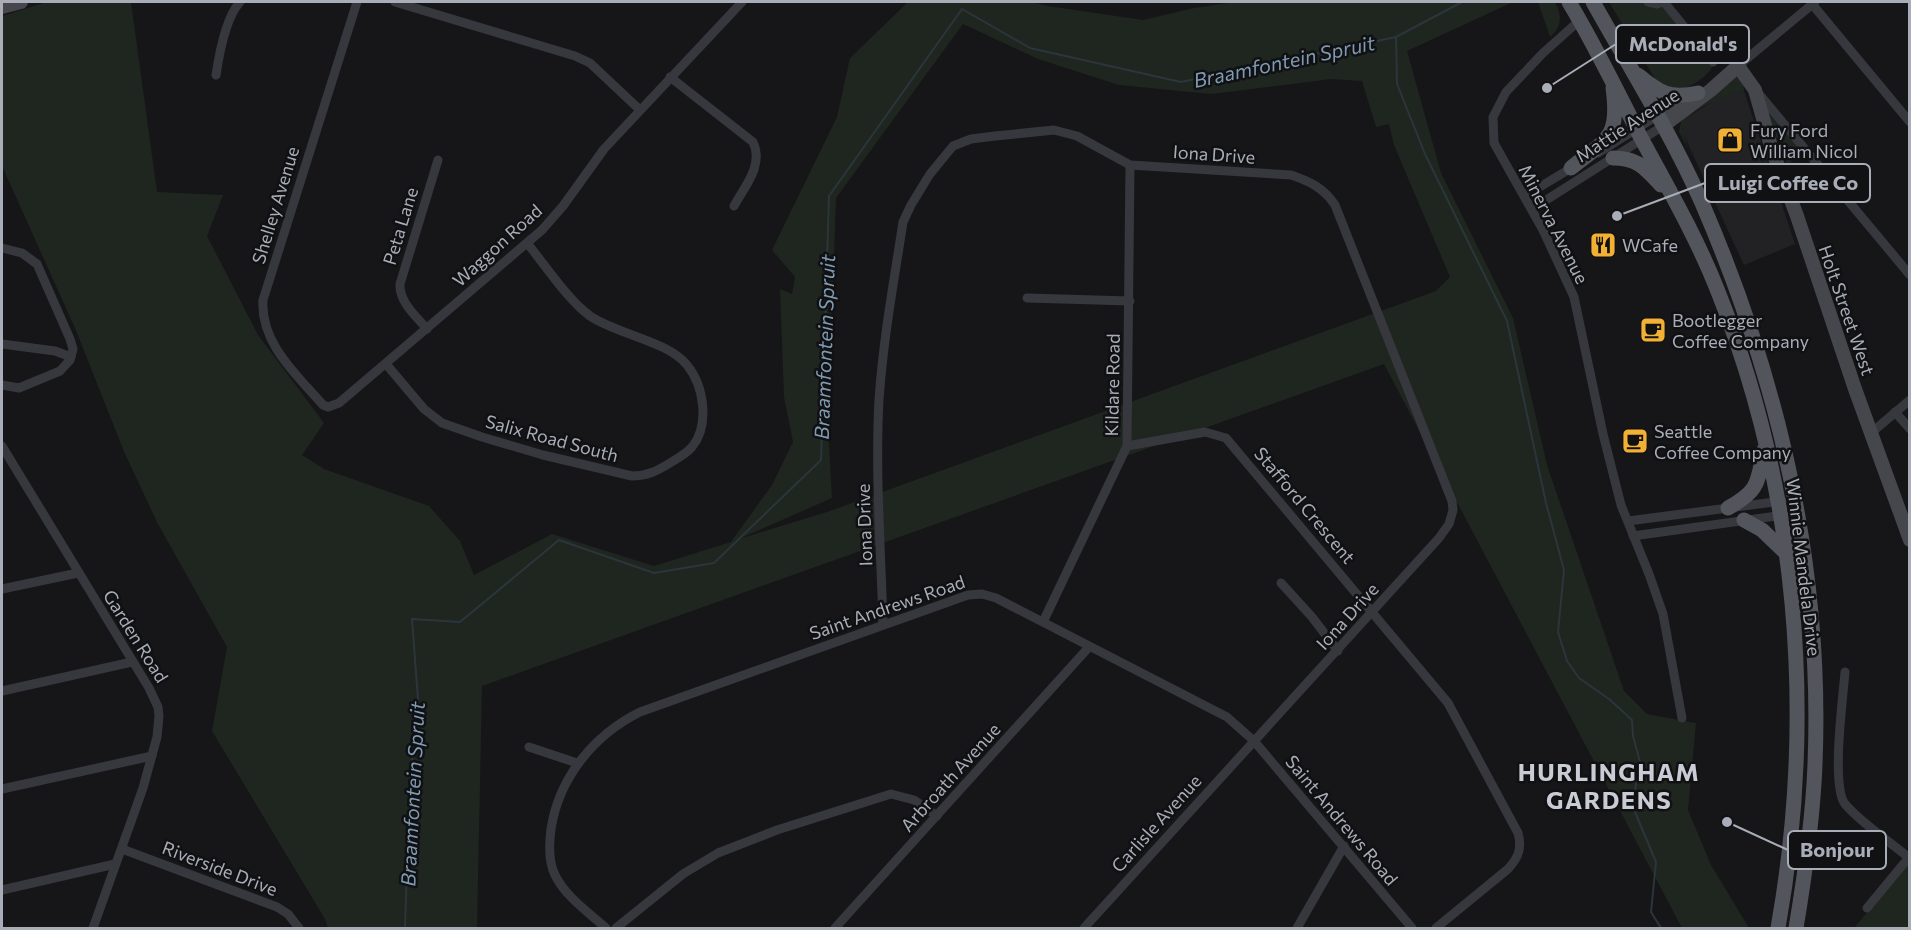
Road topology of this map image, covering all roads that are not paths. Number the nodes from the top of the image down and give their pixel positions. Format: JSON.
{"nodes":[{"id":1,"x":21,"y":2,"type":"edge"},
{"id":2,"x":240,"y":2,"type":"edge"},
{"id":3,"x":357,"y":2,"type":"edge"},
{"id":4,"x":395,"y":2,"type":"edge"},
{"id":5,"x":742,"y":2,"type":"edge"},
{"id":6,"x":1569,"y":2,"type":"edge"},
{"id":7,"x":1593,"y":2,"type":"edge"},
{"id":8,"x":1648,"y":2,"type":"edge"},
{"id":9,"x":1663,"y":2,"type":"edge"},
{"id":10,"x":1813,"y":3,"type":"edge"},
{"id":11,"x":2,"y":7,"type":"edge"},
{"id":12,"x":1580,"y":20,"type":"junction"},
{"id":13,"x":1713,"y":62,"type":"dead end"},
{"id":14,"x":1738,"y":66,"type":"junction"},
{"id":15,"x":1629,"y":67,"type":"junction"},
{"id":16,"x":216,"y":75,"type":"dead end"},
{"id":17,"x":670,"y":77,"type":"junction"},
{"id":18,"x":1611,"y":79,"type":"junction"},
{"id":19,"x":1755,"y":90,"type":"junction"},
{"id":20,"x":1698,"y":93,"type":"junction"},
{"id":21,"x":640,"y":110,"type":"junction"},
{"id":22,"x":1660,"y":121,"type":"junction"},
{"id":23,"x":1910,"y":122,"type":"edge"},
{"id":24,"x":1640,"y":135,"type":"junction"},
{"id":25,"x":1613,"y":158,"type":"junction"},
{"id":26,"x":438,"y":160,"type":"dead end"},
{"id":27,"x":1130,"y":165,"type":"junction"},
{"id":28,"x":1571,"y":168,"type":"junction"},
{"id":29,"x":1525,"y":196,"type":"junction"},
{"id":30,"x":734,"y":206,"type":"dead end"},
{"id":31,"x":1532,"y":209,"type":"junction"},
{"id":32,"x":1692,"y":233,"type":"junction"},
{"id":33,"x":527,"y":243,"type":"junction"},
{"id":34,"x":2,"y":248,"type":"edge"},
{"id":35,"x":1910,"y":274,"type":"edge"},
{"id":36,"x":1027,"y":298,"type":"dead end"},
{"id":37,"x":1130,"y":301,"type":"junction"},
{"id":38,"x":427,"y":329,"type":"junction"},
{"id":39,"x":2,"y":344,"type":"edge"},
{"id":40,"x":71,"y":357,"type":"junction"},
{"id":41,"x":386,"y":364,"type":"junction"},
{"id":42,"x":2,"y":385,"type":"edge"},
{"id":43,"x":1910,"y":400,"type":"edge"},
{"id":44,"x":323,"y":405,"type":"joint"},
{"id":45,"x":1895,"y":412,"type":"junction"},
{"id":46,"x":1910,"y":429,"type":"edge"},
{"id":47,"x":1871,"y":433,"type":"junction"},
{"id":48,"x":1766,"y":444,"type":"junction"},
{"id":49,"x":2,"y":446,"type":"edge"},
{"id":50,"x":1127,"y":446,"type":"junction"},
{"id":51,"x":1797,"y":506,"type":"junction"},
{"id":52,"x":1728,"y":508,"type":"junction"},
{"id":53,"x":1779,"y":509,"type":"junction"},
{"id":54,"x":1744,"y":520,"type":"junction"},
{"id":55,"x":1628,"y":521,"type":"junction"},
{"id":56,"x":1633,"y":536,"type":"junction"},
{"id":57,"x":1910,"y":540,"type":"edge"},
{"id":58,"x":1785,"y":552,"type":"junction"},
{"id":59,"x":78,"y":573,"type":"junction"},
{"id":60,"x":1281,"y":583,"type":"dead end"},
{"id":61,"x":2,"y":589,"type":"edge"},
{"id":62,"x":1373,"y":612,"type":"junction"},
{"id":63,"x":1043,"y":622,"type":"junction"},
{"id":64,"x":883,"y":625,"type":"junction"},
{"id":65,"x":1089,"y":646,"type":"junction"},
{"id":66,"x":1338,"y":651,"type":"junction"},
{"id":67,"x":132,"y":662,"type":"junction"},
{"id":68,"x":1845,"y":672,"type":"dead end"},
{"id":69,"x":2,"y":691,"type":"edge"},
{"id":70,"x":1682,"y":718,"type":"dead end"},
{"id":71,"x":1254,"y":741,"type":"junction"},
{"id":72,"x":529,"y":747,"type":"dead end"},
{"id":73,"x":152,"y":756,"type":"junction"},
{"id":74,"x":577,"y":763,"type":"junction"},
{"id":75,"x":2,"y":789,"type":"edge"},
{"id":76,"x":937,"y":816,"type":"junction"},
{"id":77,"x":1344,"y":846,"type":"junction"},
{"id":78,"x":122,"y":849,"type":"junction"},
{"id":79,"x":1909,"y":857,"type":"edge"},
{"id":80,"x":115,"y":864,"type":"junction"},
{"id":81,"x":2,"y":890,"type":"edge"},
{"id":82,"x":1867,"y":908,"type":"dead end"},
{"id":83,"x":93,"y":928,"type":"edge"},
{"id":84,"x":299,"y":928,"type":"edge"},
{"id":85,"x":606,"y":928,"type":"edge"},
{"id":86,"x":616,"y":928,"type":"edge"},
{"id":87,"x":834,"y":928,"type":"edge"},
{"id":88,"x":1083,"y":928,"type":"edge"},
{"id":89,"x":1297,"y":928,"type":"edge"},
{"id":90,"x":1412,"y":928,"type":"edge"},
{"id":91,"x":1436,"y":928,"type":"edge"},
{"id":92,"x":1778,"y":928,"type":"edge"},
{"id":93,"x":1796,"y":928,"type":"edge"}],
"edges":[{"from":1,"to":11,"type":"street"},
{"from":2,"to":16,"type":"street"},
{"from":3,"to":44,"type":"street","name":"Shelley Avenue"},
{"from":4,"to":21,"type":"street"},
{"from":5,"to":17,"type":"street","name":"Waggon Road"},
{"from":6,"to":12,"type":"main road","name":"Winnie Mandela Drive"},
{"from":7,"to":15,"type":"main road","name":"Winnie Mandela Drive"},
{"from":8,"to":9,"type":"street"},
{"from":9,"to":13,"type":"street"},
{"from":10,"to":14,"type":"street","name":"Mattie Avenue"},
{"from":10,"to":23,"type":"street"},
{"from":12,"to":18,"type":"main road","name":"Winnie Mandela Drive"},
{"from":12,"to":29,"type":"street","name":"Minerva Avenue"},
{"from":14,"to":19,"type":"street","name":"Holt Street West"},
{"from":14,"to":20,"type":"street","name":"Mattie Avenue"},
{"from":14,"to":22,"type":"street","name":"Mattie Avenue"},
{"from":15,"to":20,"type":"main road"},
{"from":15,"to":22,"type":"main road","name":"Winnie Mandela Drive"},
{"from":17,"to":21,"type":"street","name":"Waggon Road"},
{"from":17,"to":30,"type":"street"},
{"from":18,"to":24,"type":"main road","name":"Winnie Mandela Drive"},
{"from":18,"to":28,"type":"main road"},
{"from":19,"to":35,"type":"street"},
{"from":19,"to":47,"type":"street","name":"Holt Street West"},
{"from":20,"to":22,"type":"street","name":"Mattie Avenue"},
{"from":21,"to":33,"type":"street","name":"Waggon Road"},
{"from":22,"to":24,"type":"street","name":"Mattie Avenue"},
{"from":22,"to":51,"type":"main road","name":"Winnie Mandela Drive"},
{"from":24,"to":25,"type":"street","name":"Mattie Avenue"},
{"from":24,"to":28,"type":"street","name":"Mattie Avenue"},
{"from":24,"to":32,"type":"main road","name":"Winnie Mandela Drive"},
{"from":25,"to":31,"type":"street","name":"Mattie Avenue"},
{"from":25,"to":32,"type":"main road"},
{"from":26,"to":38,"type":"street","name":"Peta Lane"},
{"from":27,"to":37,"type":"street","name":"Kildare Road"},
{"from":27,"to":62,"type":"street","name":"Iona Drive"},
{"from":27,"to":64,"type":"street","name":"Iona Drive"},
{"from":28,"to":29,"type":"street","name":"Mattie Avenue"},
{"from":29,"to":31,"type":"street","name":"Minerva Avenue"},
{"from":31,"to":55,"type":"street","name":"Minerva Avenue"},
{"from":32,"to":48,"type":"main road","name":"Winnie Mandela Drive"},
{"from":33,"to":38,"type":"street","name":"Waggon Road"},
{"from":33,"to":41,"type":"street","name":"Salix Road South"},
{"from":34,"to":40,"type":"street"},
{"from":36,"to":37,"type":"street"},
{"from":37,"to":50,"type":"street","name":"Kildare Road"},
{"from":38,"to":41,"type":"street","name":"Waggon Road"},
{"from":39,"to":40,"type":"street"},
{"from":40,"to":42,"type":"street"},
{"from":41,"to":44,"type":"street","name":"Waggon Road"},
{"from":43,"to":45,"type":"street"},
{"from":45,"to":46,"type":"street"},
{"from":45,"to":47,"type":"street"},
{"from":47,"to":57,"type":"street","name":"Holt Street West"},
{"from":48,"to":52,"type":"main road"},
{"from":48,"to":53,"type":"main road","name":"Winnie Mandela Drive"},
{"from":49,"to":59,"type":"street","name":"Garden Road"},
{"from":50,"to":62,"type":"street","name":"Stafford Crescent"},
{"from":50,"to":63,"type":"street","name":"Kildare Road"},
{"from":51,"to":53,"type":"street"},
{"from":51,"to":53,"type":"street"},
{"from":51,"to":93,"type":"main road","name":"Winnie Mandela Drive"},
{"from":52,"to":53,"type":"street"},
{"from":52,"to":55,"type":"street"},
{"from":53,"to":54,"type":"street"},
{"from":53,"to":58,"type":"main road","name":"Winnie Mandela Drive"},
{"from":54,"to":56,"type":"street"},
{"from":54,"to":58,"type":"main road"},
{"from":55,"to":56,"type":"street","name":"Minerva Avenue"},
{"from":56,"to":70,"type":"street","name":"Minerva Avenue"},
{"from":58,"to":92,"type":"main road","name":"Winnie Mandela Drive"},
{"from":59,"to":61,"type":"street"},
{"from":59,"to":67,"type":"street","name":"Garden Road"},
{"from":60,"to":66,"type":"street"},
{"from":62,"to":66,"type":"street","name":"Iona Drive"},
{"from":62,"to":91,"type":"street","name":"Stafford Crescent"},
{"from":63,"to":64,"type":"street","name":"Saint Andrews Road"},
{"from":63,"to":65,"type":"street","name":"Saint Andrews Road"},
{"from":64,"to":74,"type":"street","name":"Saint Andrews Road"},
{"from":65,"to":71,"type":"street","name":"Saint Andrews Road"},
{"from":65,"to":76,"type":"street","name":"Arbroath Avenue"},
{"from":66,"to":71,"type":"street","name":"Iona Drive"},
{"from":67,"to":69,"type":"street"},
{"from":67,"to":73,"type":"street","name":"Garden Road"},
{"from":68,"to":79,"type":"street"},
{"from":71,"to":77,"type":"street","name":"Saint Andrews Road"},
{"from":71,"to":88,"type":"street","name":"Carlisle Avenue"},
{"from":72,"to":74,"type":"street"},
{"from":73,"to":75,"type":"street"},
{"from":73,"to":78,"type":"street","name":"Garden Road"},
{"from":74,"to":85,"type":"street","name":"Saint Andrews Road"},
{"from":76,"to":86,"type":"street"},
{"from":76,"to":87,"type":"street","name":"Arbroath Avenue"},
{"from":77,"to":89,"type":"street"},
{"from":77,"to":90,"type":"street","name":"Saint Andrews Road"},
{"from":78,"to":80,"type":"street","name":"Garden Road"},
{"from":78,"to":84,"type":"street","name":"Riverside Drive"},
{"from":79,"to":82,"type":"street"},
{"from":80,"to":81,"type":"street"},
{"from":80,"to":83,"type":"street","name":"Garden Road"}]}
